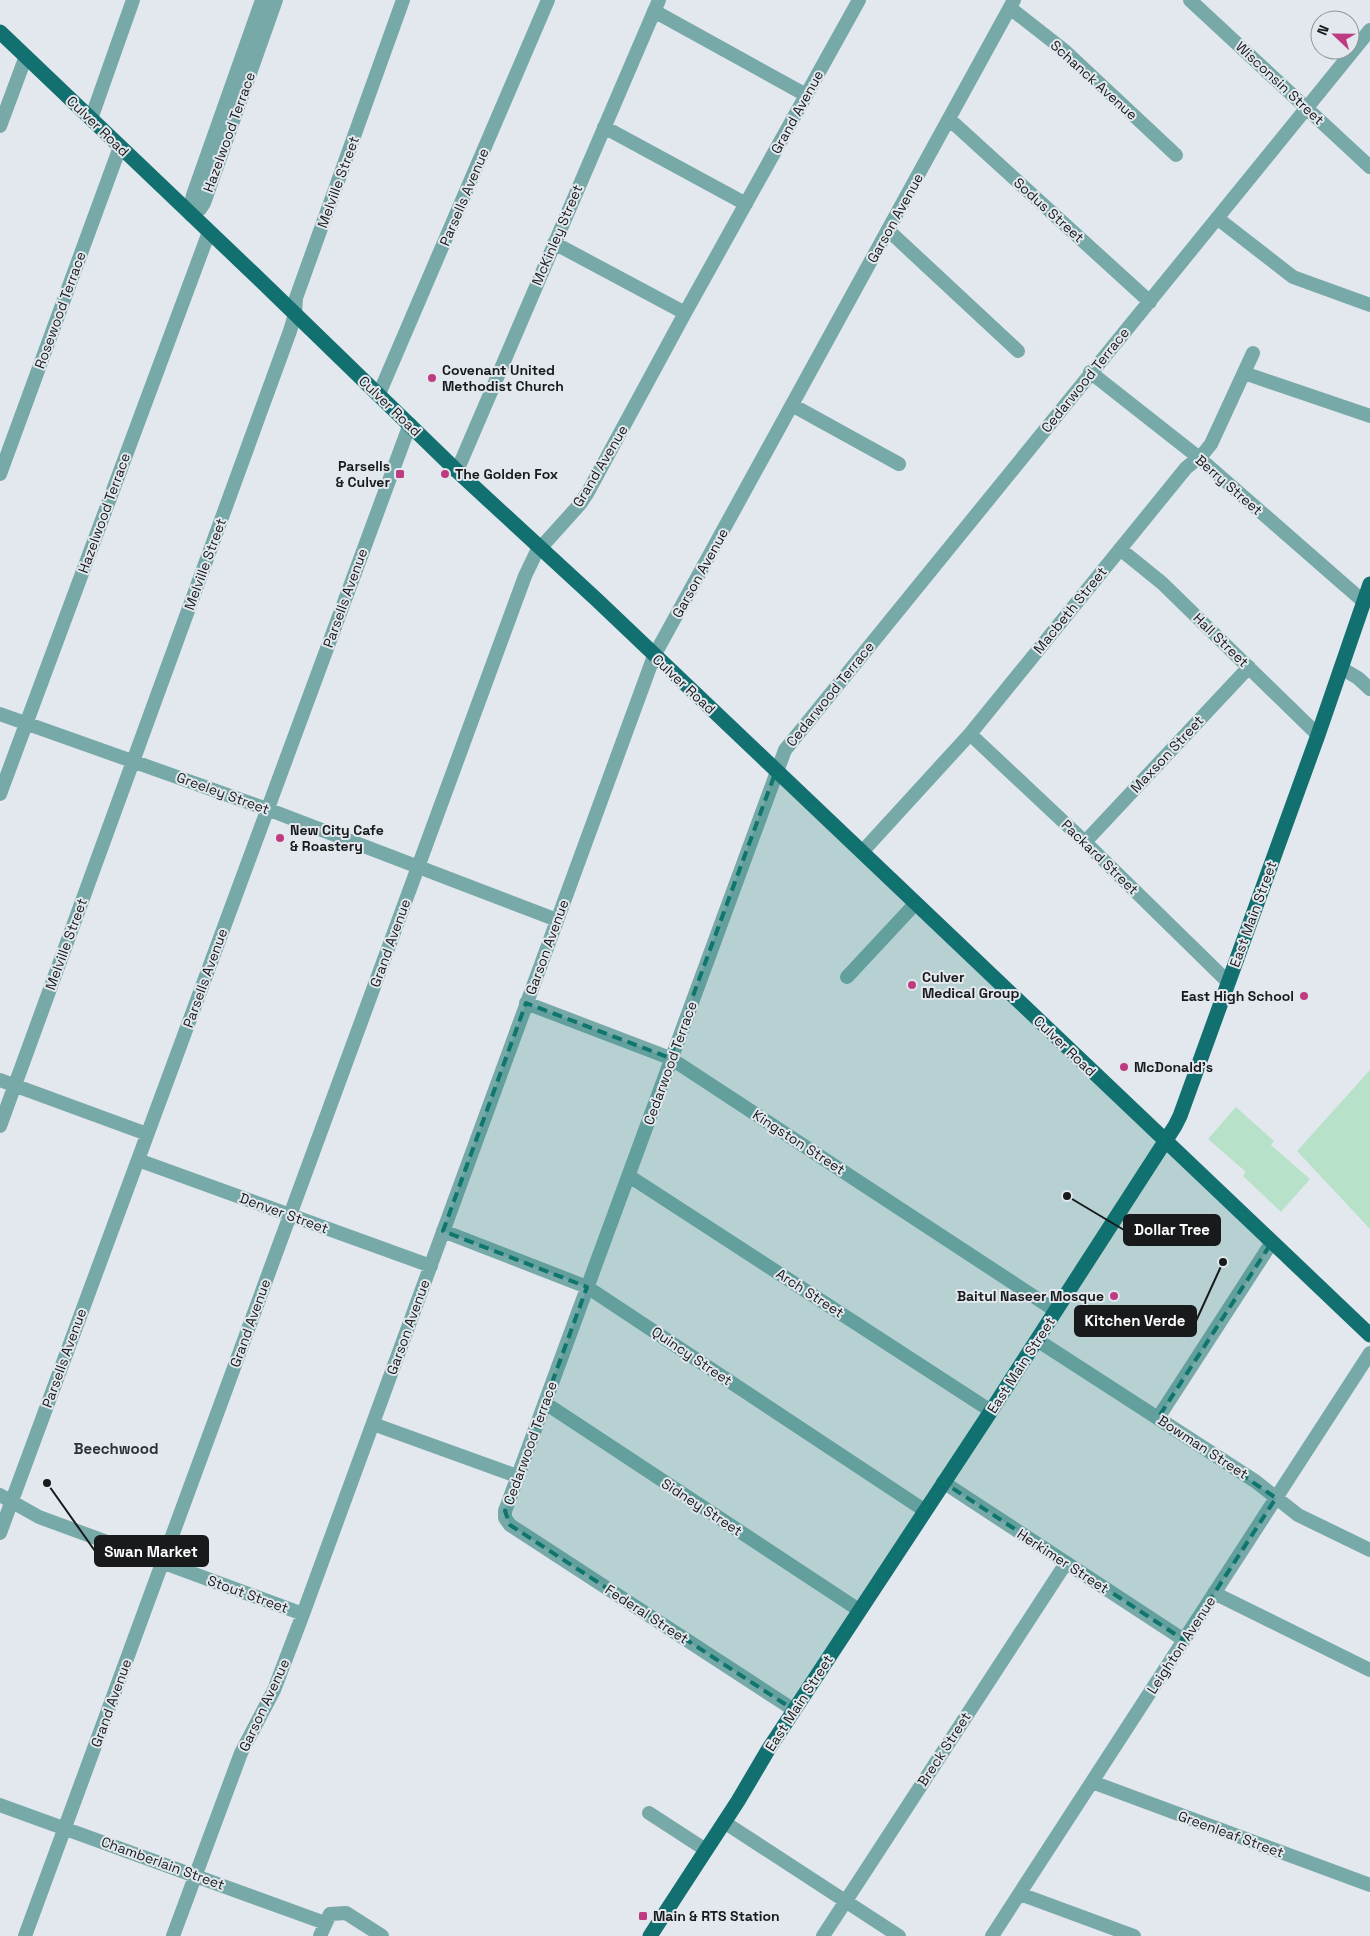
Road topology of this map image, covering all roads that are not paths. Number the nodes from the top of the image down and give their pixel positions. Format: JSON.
{"nodes":[{"id":1,"x":133,"y":0,"type":"edge"},
{"id":2,"x":262,"y":0,"type":"edge"},
{"id":3,"x":276,"y":0,"type":"edge"},
{"id":4,"x":403,"y":0,"type":"edge"},
{"id":5,"x":548,"y":0,"type":"edge"},
{"id":6,"x":859,"y":0,"type":"edge"},
{"id":7,"x":1190,"y":0,"type":"edge"},
{"id":8,"x":1012,"y":4,"type":"edge"},
{"id":9,"x":656,"y":6,"type":"edge"},
{"id":10,"x":1370,"y":30,"type":"edge"},
{"id":11,"x":0,"y":32,"type":"edge"},
{"id":12,"x":26,"y":56,"type":"junction"},
{"id":13,"x":806,"y":95,"type":"junction"},
{"id":14,"x":1307,"y":108,"type":"junction"},
{"id":15,"x":91,"y":119,"type":"junction"},
{"id":16,"x":949,"y":119,"type":"junction"},
{"id":17,"x":0,"y":126,"type":"edge"},
{"id":18,"x":604,"y":127,"type":"junction"},
{"id":19,"x":120,"y":147,"type":"junction"},
{"id":20,"x":1176,"y":155,"type":"dead end"},
{"id":21,"x":1370,"y":167,"type":"edge"},
{"id":22,"x":746,"y":204,"type":"junction"},
{"id":23,"x":192,"y":215,"type":"junction"},
{"id":24,"x":1218,"y":218,"type":"junction"},
{"id":25,"x":888,"y":230,"type":"junction"},
{"id":26,"x":209,"y":232,"type":"junction"},
{"id":27,"x":554,"y":242,"type":"junction"},
{"id":28,"x":1150,"y":302,"type":"junction"},
{"id":29,"x":1370,"y":305,"type":"edge"},
{"id":30,"x":685,"y":313,"type":"junction"},
{"id":31,"x":295,"y":314,"type":"junction"},
{"id":32,"x":1018,"y":351,"type":"dead end"},
{"id":33,"x":1253,"y":352,"type":"dead end"},
{"id":34,"x":1090,"y":372,"type":"junction"},
{"id":35,"x":1244,"y":373,"type":"junction"},
{"id":36,"x":378,"y":394,"type":"junction"},
{"id":37,"x":792,"y":405,"type":"junction"},
{"id":38,"x":1370,"y":416,"type":"edge"},
{"id":39,"x":410,"y":424,"type":"junction"},
{"id":40,"x":1198,"y":457,"type":"junction"},
{"id":41,"x":899,"y":464,"type":"dead end"},
{"id":42,"x":457,"y":471,"type":"junction"},
{"id":43,"x":0,"y":474,"type":"edge"},
{"id":44,"x":541,"y":547,"type":"junction"},
{"id":45,"x":1120,"y":549,"type":"junction"},
{"id":46,"x":1370,"y":584,"type":"edge"},
{"id":47,"x":1364,"y":602,"type":"junction"},
{"id":48,"x":654,"y":656,"type":"junction"},
{"id":49,"x":1249,"y":667,"type":"junction"},
{"id":50,"x":1341,"y":668,"type":"junction"},
{"id":51,"x":1370,"y":689,"type":"edge"},
{"id":52,"x":0,"y":714,"type":"edge"},
{"id":53,"x":25,"y":724,"type":"junction"},
{"id":54,"x":970,"y":734,"type":"junction"},
{"id":55,"x":1318,"y":735,"type":"junction"},
{"id":56,"x":133,"y":761,"type":"junction"},
{"id":57,"x":776,"y":771,"type":"junction"},
{"id":58,"x":0,"y":794,"type":"edge"},
{"id":59,"x":267,"y":809,"type":"junction"},
{"id":60,"x":1085,"y":842,"type":"junction"},
{"id":61,"x":862,"y":852,"type":"junction"},
{"id":62,"x":418,"y":866,"type":"junction"},
{"id":63,"x":915,"y":904,"type":"junction"},
{"id":64,"x":557,"y":920,"type":"junction"},
{"id":65,"x":847,"y":977,"type":"dead end"},
{"id":66,"x":1228,"y":982,"type":"junction"},
{"id":67,"x":526,"y":1003,"type":"junction"},
{"id":68,"x":670,"y":1058,"type":"junction"},
{"id":69,"x":0,"y":1080,"type":"edge"},
{"id":70,"x":14,"y":1085,"type":"junction"},
{"id":71,"x":0,"y":1126,"type":"edge"},
{"id":72,"x":147,"y":1134,"type":"junction"},
{"id":73,"x":1166,"y":1142,"type":"junction"},
{"id":74,"x":138,"y":1160,"type":"junction"},
{"id":75,"x":629,"y":1176,"type":"junction"},
{"id":76,"x":289,"y":1214,"type":"junction"},
{"id":77,"x":443,"y":1231,"type":"junction"},
{"id":78,"x":1272,"y":1242,"type":"junction"},
{"id":79,"x":431,"y":1266,"type":"junction"},
{"id":80,"x":588,"y":1287,"type":"junction"},
{"id":81,"x":1056,"y":1311,"type":"junction"},
{"id":82,"x":1370,"y":1335,"type":"edge"},
{"id":83,"x":1037,"y":1340,"type":"junction"},
{"id":84,"x":1370,"y":1354,"type":"edge"},
{"id":85,"x":544,"y":1403,"type":"junction"},
{"id":86,"x":991,"y":1411,"type":"junction"},
{"id":87,"x":1158,"y":1418,"type":"junction"},
{"id":88,"x":373,"y":1424,"type":"junction"},
{"id":89,"x":517,"y":1476,"type":"junction"},
{"id":90,"x":943,"y":1482,"type":"junction"},
{"id":91,"x":6,"y":1498,"type":"edge"},
{"id":92,"x":1276,"y":1498,"type":"junction"},
{"id":93,"x":924,"y":1510,"type":"junction"},
{"id":94,"x":504,"y":1515,"type":"joint"},
{"id":95,"x":0,"y":1533,"type":"edge"},
{"id":96,"x":1370,"y":1550,"type":"edge"},
{"id":97,"x":162,"y":1563,"type":"junction"},
{"id":98,"x":1066,"y":1563,"type":"junction"},
{"id":99,"x":1214,"y":1593,"type":"junction"},
{"id":100,"x":859,"y":1610,"type":"junction"},
{"id":101,"x":303,"y":1614,"type":"junction"},
{"id":102,"x":1184,"y":1640,"type":"junction"},
{"id":103,"x":1370,"y":1670,"type":"edge"},
{"id":104,"x":794,"y":1710,"type":"junction"},
{"id":105,"x":1092,"y":1782,"type":"junction"},
{"id":106,"x":0,"y":1805,"type":"edge"},
{"id":107,"x":649,"y":1813,"type":"dead end"},
{"id":108,"x":724,"y":1822,"type":"junction"},
{"id":109,"x":65,"y":1828,"type":"junction"},
{"id":110,"x":706,"y":1850,"type":"junction"},
{"id":111,"x":196,"y":1875,"type":"junction"},
{"id":112,"x":1370,"y":1885,"type":"edge"},
{"id":113,"x":1020,"y":1894,"type":"junction"},
{"id":114,"x":846,"y":1900,"type":"junction"},
{"id":115,"x":325,"y":1924,"type":"edge"},
{"id":116,"x":25,"y":1936,"type":"edge"},
{"id":117,"x":174,"y":1936,"type":"edge"},
{"id":118,"x":382,"y":1936,"type":"edge"},
{"id":119,"x":650,"y":1936,"type":"edge"},
{"id":120,"x":823,"y":1936,"type":"edge"},
{"id":121,"x":899,"y":1936,"type":"edge"},
{"id":122,"x":992,"y":1936,"type":"edge"},
{"id":123,"x":1134,"y":1936,"type":"edge"}],
"edges":[{"from":1,"to":15,"type":"street"},
{"from":2,"to":23,"type":"street","name":"Hazelwood Terrace"},
{"from":3,"to":23,"type":"street","name":"Hazelwood Terrace"},
{"from":4,"to":31,"type":"street","name":"Melville Street"},
{"from":5,"to":36,"type":"street","name":"Parsells Avenue"},
{"from":6,"to":13,"type":"street","name":"Grand Avenue"},
{"from":7,"to":14,"type":"street","name":"Wisconsin Street"},
{"from":8,"to":16,"type":"street","name":"Garson Avenue"},
{"from":8,"to":20,"type":"street","name":"Schanck Avenue"},
{"from":9,"to":13,"type":"street"},
{"from":9,"to":18,"type":"street","name":"McKinley Street"},
{"from":10,"to":14,"type":"street","name":"Cedarwood Terrace"},
{"from":11,"to":12,"type":"main road","name":"Culver Road"},
{"from":12,"to":15,"type":"main road","name":"Culver Road"},
{"from":12,"to":17,"type":"street"},
{"from":13,"to":22,"type":"street","name":"Grand Avenue"},
{"from":14,"to":21,"type":"street","name":"Wisconsin Street"},
{"from":14,"to":24,"type":"street","name":"Cedarwood Terrace"},
{"from":15,"to":19,"type":"main road","name":"Culver Road"},
{"from":16,"to":25,"type":"street","name":"Garson Avenue"},
{"from":16,"to":28,"type":"street","name":"Sodus Street"},
{"from":18,"to":22,"type":"street"},
{"from":18,"to":27,"type":"street","name":"McKinley Street"},
{"from":19,"to":23,"type":"main road","name":"Culver Road"},
{"from":19,"to":43,"type":"street","name":"Rosewood Terrace"},
{"from":22,"to":30,"type":"street","name":"Grand Avenue"},
{"from":23,"to":26,"type":"main road","name":"Culver Road"},
{"from":24,"to":28,"type":"street","name":"Cedarwood Terrace"},
{"from":24,"to":29,"type":"street"},
{"from":25,"to":32,"type":"street"},
{"from":25,"to":37,"type":"street","name":"Garson Avenue"},
{"from":26,"to":31,"type":"main road","name":"Culver Road"},
{"from":26,"to":53,"type":"street","name":"Hazelwood Terrace"},
{"from":27,"to":30,"type":"street"},
{"from":27,"to":42,"type":"street","name":"McKinley Street"},
{"from":28,"to":34,"type":"street","name":"Cedarwood Terrace"},
{"from":30,"to":44,"type":"street","name":"Grand Avenue"},
{"from":31,"to":36,"type":"main road","name":"Culver Road"},
{"from":31,"to":56,"type":"street","name":"Melville Street"},
{"from":33,"to":35,"type":"street","name":"Macbeth Street"},
{"from":34,"to":40,"type":"street","name":"Berry Street"},
{"from":34,"to":57,"type":"street","name":"Cedarwood Terrace"},
{"from":35,"to":38,"type":"street"},
{"from":35,"to":40,"type":"street","name":"Macbeth Street"},
{"from":36,"to":39,"type":"main road","name":"Culver Road"},
{"from":37,"to":41,"type":"street"},
{"from":37,"to":48,"type":"street","name":"Garson Avenue"},
{"from":39,"to":42,"type":"main road","name":"Culver Road"},
{"from":39,"to":59,"type":"street","name":"Parsells Avenue"},
{"from":40,"to":45,"type":"street","name":"Macbeth Street"},
{"from":40,"to":47,"type":"street","name":"Berry Street"},
{"from":42,"to":44,"type":"main road","name":"Culver Road"},
{"from":44,"to":48,"type":"main road","name":"Culver Road"},
{"from":44,"to":62,"type":"street","name":"Grand Avenue"},
{"from":45,"to":49,"type":"street","name":"Hall Street"},
{"from":45,"to":54,"type":"street","name":"Macbeth Street"},
{"from":46,"to":47,"type":"main road","name":"East Main Street"},
{"from":47,"to":50,"type":"main road","name":"East Main Street"},
{"from":48,"to":57,"type":"main road","name":"Culver Road"},
{"from":48,"to":64,"type":"street","name":"Garson Avenue"},
{"from":49,"to":55,"type":"street","name":"Hall Street"},
{"from":49,"to":60,"type":"street","name":"Maxson Street"},
{"from":50,"to":51,"type":"street"},
{"from":50,"to":55,"type":"main road","name":"East Main Street"},
{"from":52,"to":53,"type":"street","name":"Greeley Street"},
{"from":53,"to":56,"type":"street","name":"Greeley Street"},
{"from":53,"to":58,"type":"street","name":"Hazelwood Terrace"},
{"from":54,"to":60,"type":"street","name":"Packard Street"},
{"from":54,"to":61,"type":"street","name":"Macbeth Street"},
{"from":55,"to":66,"type":"main road","name":"East Main Street"},
{"from":56,"to":59,"type":"street","name":"Greeley Street"},
{"from":56,"to":70,"type":"street","name":"Melville Street"},
{"from":57,"to":61,"type":"main road","name":"Culver Road"},
{"from":57,"to":68,"type":"street","name":"Cedarwood Terrace"},
{"from":59,"to":62,"type":"street","name":"Greeley Street"},
{"from":59,"to":72,"type":"street","name":"Parsells Avenue"},
{"from":60,"to":66,"type":"street","name":"Packard Street"},
{"from":61,"to":63,"type":"main road","name":"Culver Road"},
{"from":62,"to":64,"type":"street","name":"Greeley Street"},
{"from":62,"to":76,"type":"street","name":"Grand Avenue"},
{"from":63,"to":65,"type":"street"},
{"from":63,"to":73,"type":"main road","name":"Culver Road"},
{"from":64,"to":67,"type":"street","name":"Garson Avenue"},
{"from":66,"to":73,"type":"main road","name":"East Main Street"},
{"from":67,"to":68,"type":"street","name":"Kingston Street"},
{"from":67,"to":77,"type":"street","name":"Garson Avenue"},
{"from":68,"to":75,"type":"street","name":"Cedarwood Terrace"},
{"from":68,"to":81,"type":"street","name":"Kingston Street"},
{"from":69,"to":70,"type":"street"},
{"from":70,"to":71,"type":"street","name":"Melville Street"},
{"from":70,"to":72,"type":"street"},
{"from":72,"to":74,"type":"street","name":"Parsells Avenue"},
{"from":73,"to":78,"type":"main road","name":"Culver Road"},
{"from":73,"to":81,"type":"main road","name":"East Main Street"},
{"from":74,"to":76,"type":"street","name":"Denver Street"},
{"from":74,"to":91,"type":"street","name":"Parsells Avenue"},
{"from":75,"to":80,"type":"street","name":"Cedarwood Terrace"},
{"from":75,"to":86,"type":"street","name":"Arch Street"},
{"from":76,"to":79,"type":"street","name":"Denver Street"},
{"from":76,"to":97,"type":"street","name":"Grand Avenue"},
{"from":77,"to":79,"type":"street","name":"Garson Avenue"},
{"from":77,"to":80,"type":"street","name":"Quincy Street"},
{"from":78,"to":82,"type":"main road","name":"Culver Road"},
{"from":78,"to":87,"type":"street"},
{"from":79,"to":88,"type":"street","name":"Garson Avenue"},
{"from":80,"to":85,"type":"street","name":"Cedarwood Terrace"},
{"from":80,"to":93,"type":"street","name":"Quincy Street"},
{"from":81,"to":83,"type":"main road","name":"East Main Street"},
{"from":83,"to":86,"type":"main road","name":"East Main Street"},
{"from":83,"to":87,"type":"street","name":"Bowman Street"},
{"from":84,"to":92,"type":"street","name":"Leighton Avenue"},
{"from":85,"to":89,"type":"street","name":"Cedarwood Terrace"},
{"from":85,"to":100,"type":"street","name":"Sidney Street"},
{"from":86,"to":90,"type":"main road","name":"East Main Street"},
{"from":87,"to":92,"type":"street","name":"Bowman Street"},
{"from":88,"to":89,"type":"street"},
{"from":88,"to":101,"type":"street","name":"Garson Avenue"},
{"from":89,"to":94,"type":"street","name":"Cedarwood Terrace"},
{"from":90,"to":93,"type":"main road","name":"East Main Street"},
{"from":90,"to":98,"type":"street","name":"Herkimer Street"},
{"from":91,"to":95,"type":"street","name":"Parsells Avenue"},
{"from":91,"to":97,"type":"street","name":"Stout Street"},
{"from":92,"to":96,"type":"street","name":"Bowman Street"},
{"from":92,"to":99,"type":"street","name":"Leighton Avenue"},
{"from":93,"to":100,"type":"main road","name":"East Main Street"},
{"from":94,"to":104,"type":"street","name":"Federal Street"},
{"from":97,"to":101,"type":"street","name":"Stout Street"},
{"from":97,"to":109,"type":"street","name":"Grand Avenue"},
{"from":98,"to":102,"type":"street","name":"Herkimer Street"},
{"from":98,"to":114,"type":"street","name":"Breck Street"},
{"from":99,"to":102,"type":"street","name":"Leighton Avenue"},
{"from":99,"to":103,"type":"street"},
{"from":100,"to":104,"type":"main road","name":"East Main Street"},
{"from":101,"to":111,"type":"street","name":"Garson Avenue"},
{"from":102,"to":105,"type":"street","name":"Leighton Avenue"},
{"from":104,"to":108,"type":"main road","name":"East Main Street"},
{"from":105,"to":112,"type":"street","name":"Greenleaf Street"},
{"from":105,"to":113,"type":"street","name":"Leighton Avenue"},
{"from":106,"to":109,"type":"street","name":"Chamberlain Street"},
{"from":107,"to":110,"type":"street"},
{"from":108,"to":110,"type":"main road","name":"East Main Street"},
{"from":108,"to":114,"type":"street"},
{"from":109,"to":111,"type":"street","name":"Chamberlain Street"},
{"from":109,"to":116,"type":"street","name":"Grand Avenue"},
{"from":110,"to":119,"type":"main road","name":"East Main Street"},
{"from":111,"to":115,"type":"street","name":"Chamberlain Street"},
{"from":111,"to":117,"type":"street","name":"Garson Avenue"},
{"from":113,"to":122,"type":"street","name":"Leighton Avenue"},
{"from":113,"to":123,"type":"street"},
{"from":114,"to":120,"type":"street","name":"Breck Street"},
{"from":114,"to":121,"type":"street"},
{"from":115,"to":118,"type":"street","name":"Chamberlain Street"}]}
